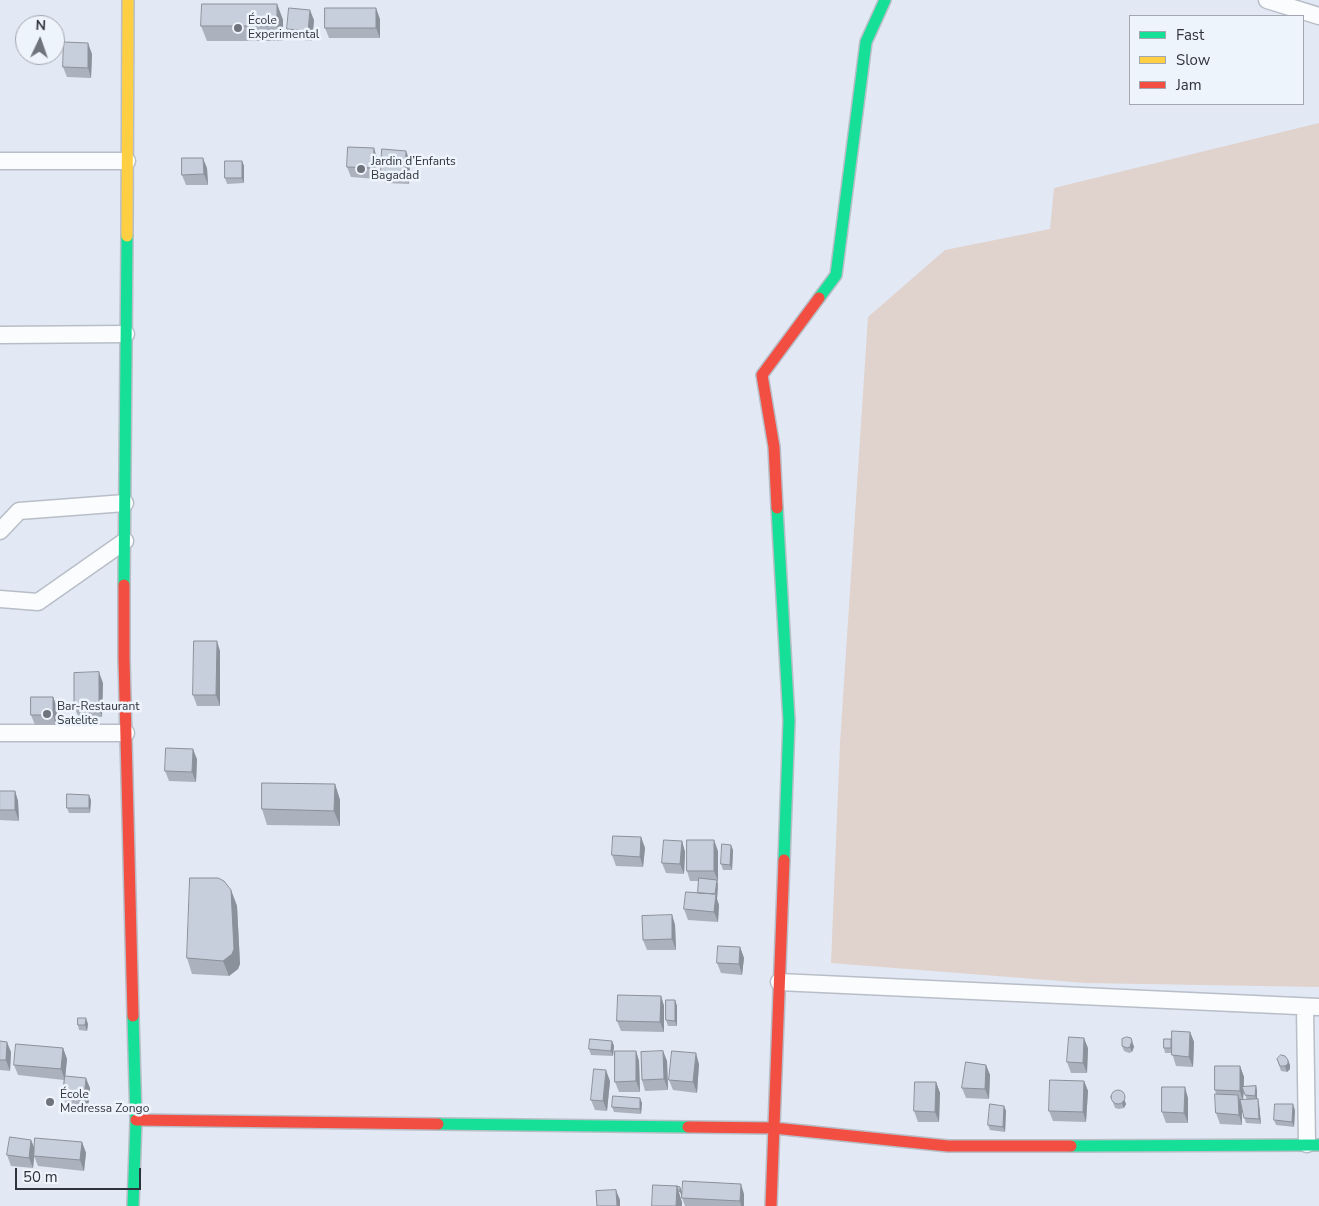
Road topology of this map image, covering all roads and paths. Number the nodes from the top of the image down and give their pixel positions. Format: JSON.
{"nodes":[{"id":1,"x":128,"y":0,"type":"edge"},
{"id":2,"x":885,"y":0,"type":"edge"},
{"id":3,"x":1266,"y":0,"type":"edge"},
{"id":4,"x":1319,"y":16,"type":"edge"},
{"id":5,"x":0,"y":161,"type":"edge"},
{"id":6,"x":127,"y":161,"type":"junction"},
{"id":7,"x":126,"y":334,"type":"junction"},
{"id":8,"x":0,"y":335,"type":"edge"},
{"id":9,"x":125,"y":503,"type":"junction"},
{"id":10,"x":0,"y":531,"type":"edge"},
{"id":11,"x":125,"y":541,"type":"junction"},
{"id":12,"x":0,"y":600,"type":"edge"},
{"id":13,"x":0,"y":733,"type":"edge"},
{"id":14,"x":126,"y":733,"type":"junction"},
{"id":15,"x":779,"y":982,"type":"junction"},
{"id":16,"x":1312,"y":1008,"type":"edge"},
{"id":17,"x":136,"y":1120,"type":"junction"},
{"id":18,"x":774,"y":1128,"type":"junction"},
{"id":19,"x":1313,"y":1144,"type":"edge"},
{"id":20,"x":133,"y":1206,"type":"edge"},
{"id":21,"x":771,"y":1206,"type":"edge"}],
"edges":[{"from":1,"to":6,"type":"street"},
{"from":2,"to":15,"type":"street"},
{"from":3,"to":4,"type":"street"},
{"from":5,"to":6,"type":"street"},
{"from":6,"to":7,"type":"street"},
{"from":7,"to":8,"type":"street"},
{"from":7,"to":9,"type":"street"},
{"from":9,"to":10,"type":"street"},
{"from":9,"to":11,"type":"street"},
{"from":11,"to":12,"type":"street"},
{"from":11,"to":14,"type":"street"},
{"from":13,"to":14,"type":"street"},
{"from":14,"to":17,"type":"street"},
{"from":15,"to":16,"type":"street"},
{"from":15,"to":18,"type":"street"},
{"from":16,"to":19,"type":"street"},
{"from":17,"to":18,"type":"street"},
{"from":17,"to":20,"type":"street"},
{"from":18,"to":19,"type":"street"},
{"from":18,"to":21,"type":"street"}]}
